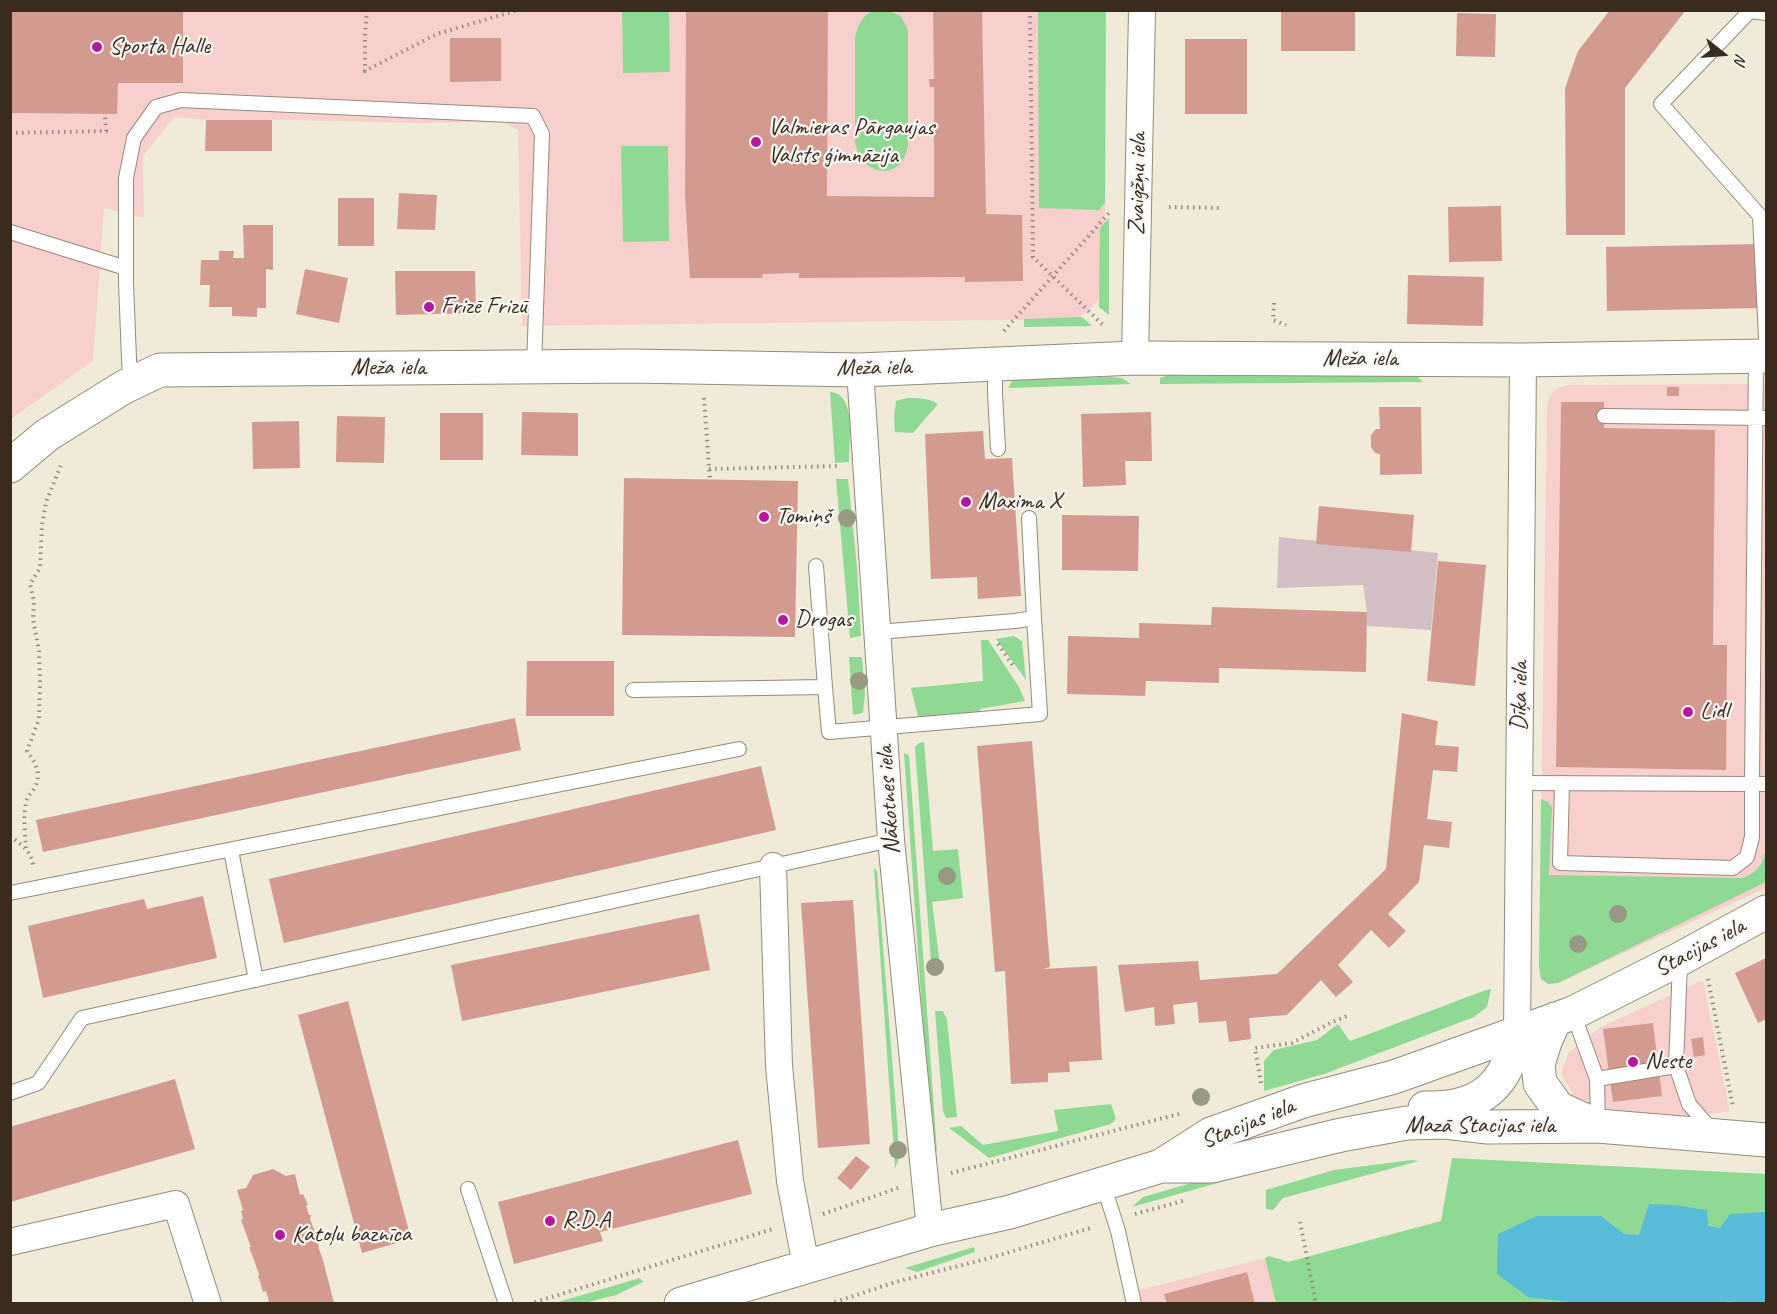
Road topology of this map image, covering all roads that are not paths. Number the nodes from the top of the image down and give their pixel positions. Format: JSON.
{"nodes":[{"id":1,"x":1142,"y":10,"type":"edge"},
{"id":2,"x":1767,"y":13,"type":"edge"},
{"id":3,"x":10,"y":232,"type":"edge"},
{"id":4,"x":126,"y":268,"type":"junction"},
{"id":5,"x":998,"y":350,"type":"junction"},
{"id":6,"x":1763,"y":350,"type":"edge"},
{"id":7,"x":1135,"y":358,"type":"junction"},
{"id":8,"x":1523,"y":360,"type":"junction"},
{"id":9,"x":534,"y":367,"type":"junction"},
{"id":10,"x":860,"y":370,"type":"junction"},
{"id":11,"x":130,"y":384,"type":"junction"},
{"id":12,"x":1604,"y":416,"type":"dead end"},
{"id":13,"x":1761,"y":418,"type":"edge"},
{"id":14,"x":999,"y":448,"type":"dead end"},
{"id":15,"x":10,"y":466,"type":"edge"},
{"id":16,"x":1029,"y":518,"type":"dead end"},
{"id":17,"x":816,"y":566,"type":"dead end"},
{"id":18,"x":1034,"y":618,"type":"junction"},
{"id":19,"x":877,"y":632,"type":"junction"},
{"id":20,"x":825,"y":687,"type":"junction"},
{"id":21,"x":633,"y":690,"type":"dead end"},
{"id":22,"x":884,"y":728,"type":"junction"},
{"id":23,"x":738,"y":749,"type":"dead end"},
{"id":24,"x":1519,"y":783,"type":"junction"},
{"id":25,"x":1562,"y":783,"type":"junction"},
{"id":26,"x":1752,"y":784,"type":"junction"},
{"id":27,"x":1767,"y":784,"type":"edge"},
{"id":28,"x":891,"y":840,"type":"junction"},
{"id":29,"x":231,"y":850,"type":"junction"},
{"id":30,"x":773,"y":866,"type":"junction"},
{"id":31,"x":10,"y":893,"type":"edge"},
{"id":32,"x":1767,"y":912,"type":"edge"},
{"id":33,"x":1694,"y":966,"type":"junction"},
{"id":34,"x":256,"y":980,"type":"junction"},
{"id":35,"x":1564,"y":1016,"type":"junction"},
{"id":36,"x":1517,"y":1033,"type":"junction"},
{"id":37,"x":1676,"y":1066,"type":"junction"},
{"id":38,"x":1598,"y":1079,"type":"junction"},
{"id":39,"x":10,"y":1093,"type":"edge"},
{"id":40,"x":1725,"y":1124,"type":"junction"},
{"id":41,"x":1598,"y":1126,"type":"junction"},
{"id":42,"x":1767,"y":1140,"type":"edge"},
{"id":43,"x":1278,"y":1150,"type":"junction"},
{"id":44,"x":1161,"y":1166,"type":"junction"},
{"id":45,"x":1103,"y":1184,"type":"junction"},
{"id":46,"x":468,"y":1189,"type":"dead end"},
{"id":47,"x":930,"y":1230,"type":"junction"},
{"id":48,"x":10,"y":1242,"type":"edge"},
{"id":49,"x":806,"y":1266,"type":"junction"},
{"id":50,"x":208,"y":1304,"type":"edge"},
{"id":51,"x":506,"y":1304,"type":"edge"},
{"id":52,"x":681,"y":1304,"type":"edge"},
{"id":53,"x":1134,"y":1304,"type":"edge"}],
"edges":[{"from":1,"to":7,"type":"street","name":"Zvaigžņu iela"},
{"from":2,"to":6,"type":"lane"},
{"from":3,"to":4,"type":"lane"},
{"from":4,"to":9,"type":"lane"},
{"from":4,"to":11,"type":"lane"},
{"from":5,"to":7,"type":"main road","name":"Meža iela"},
{"from":5,"to":10,"type":"main road","name":"Meža iela"},
{"from":5,"to":14,"type":"lane"},
{"from":6,"to":8,"type":"main road","name":"Meža iela"},
{"from":6,"to":13,"type":"lane"},
{"from":7,"to":8,"type":"main road","name":"Meža iela"},
{"from":8,"to":24,"type":"street","name":"Dīķa iela"},
{"from":9,"to":10,"type":"main road","name":"Meža iela"},
{"from":9,"to":11,"type":"main road","name":"Meža iela"},
{"from":10,"to":19,"type":"street","name":"Nākotnes iela"},
{"from":11,"to":15,"type":"main road","name":"Meža iela"},
{"from":12,"to":13,"type":"lane"},
{"from":13,"to":26,"type":"lane"},
{"from":16,"to":18,"type":"lane"},
{"from":17,"to":20,"type":"lane"},
{"from":18,"to":19,"type":"lane"},
{"from":18,"to":22,"type":"lane"},
{"from":19,"to":22,"type":"street","name":"Nākotnes iela"},
{"from":20,"to":21,"type":"lane"},
{"from":20,"to":22,"type":"lane"},
{"from":22,"to":28,"type":"street","name":"Nākotnes iela"},
{"from":23,"to":29,"type":"lane"},
{"from":24,"to":25,"type":"lane"},
{"from":24,"to":36,"type":"street","name":"Dīķa iela"},
{"from":25,"to":26,"type":"lane"},
{"from":25,"to":26,"type":"lane"},
{"from":26,"to":27,"type":"lane"},
{"from":28,"to":30,"type":"lane"},
{"from":28,"to":47,"type":"street","name":"Nākotnes iela"},
{"from":29,"to":31,"type":"lane"},
{"from":29,"to":34,"type":"lane"},
{"from":30,"to":34,"type":"lane"},
{"from":30,"to":49,"type":"street"},
{"from":32,"to":33,"type":"main road","name":"Stacijas iela"},
{"from":33,"to":35,"type":"main road","name":"Stacijas iela"},
{"from":33,"to":37,"type":"lane"},
{"from":34,"to":39,"type":"lane"},
{"from":35,"to":36,"type":"main road","name":"Stacijas iela"},
{"from":35,"to":38,"type":"lane"},
{"from":35,"to":41,"type":"main road"},
{"from":36,"to":43,"type":"main road"},
{"from":36,"to":44,"type":"main road","name":"Stacijas iela"},
{"from":37,"to":38,"type":"lane"},
{"from":37,"to":40,"type":"lane"},
{"from":38,"to":41,"type":"lane"},
{"from":40,"to":41,"type":"main road","name":"Mazā Stacijas iela"},
{"from":40,"to":42,"type":"main road","name":"Mazā Stacijas iela"},
{"from":41,"to":43,"type":"main road","name":"Mazā Stacijas iela"},
{"from":43,"to":44,"type":"main road","name":"Mazā Stacijas iela"},
{"from":44,"to":45,"type":"main road","name":"Stacijas iela"},
{"from":45,"to":47,"type":"main road","name":"Stacijas iela"},
{"from":45,"to":53,"type":"lane"},
{"from":46,"to":51,"type":"lane"},
{"from":47,"to":49,"type":"main road","name":"Stacijas iela"},
{"from":48,"to":50,"type":"street"},
{"from":49,"to":52,"type":"main road","name":"Stacijas iela"}]}
